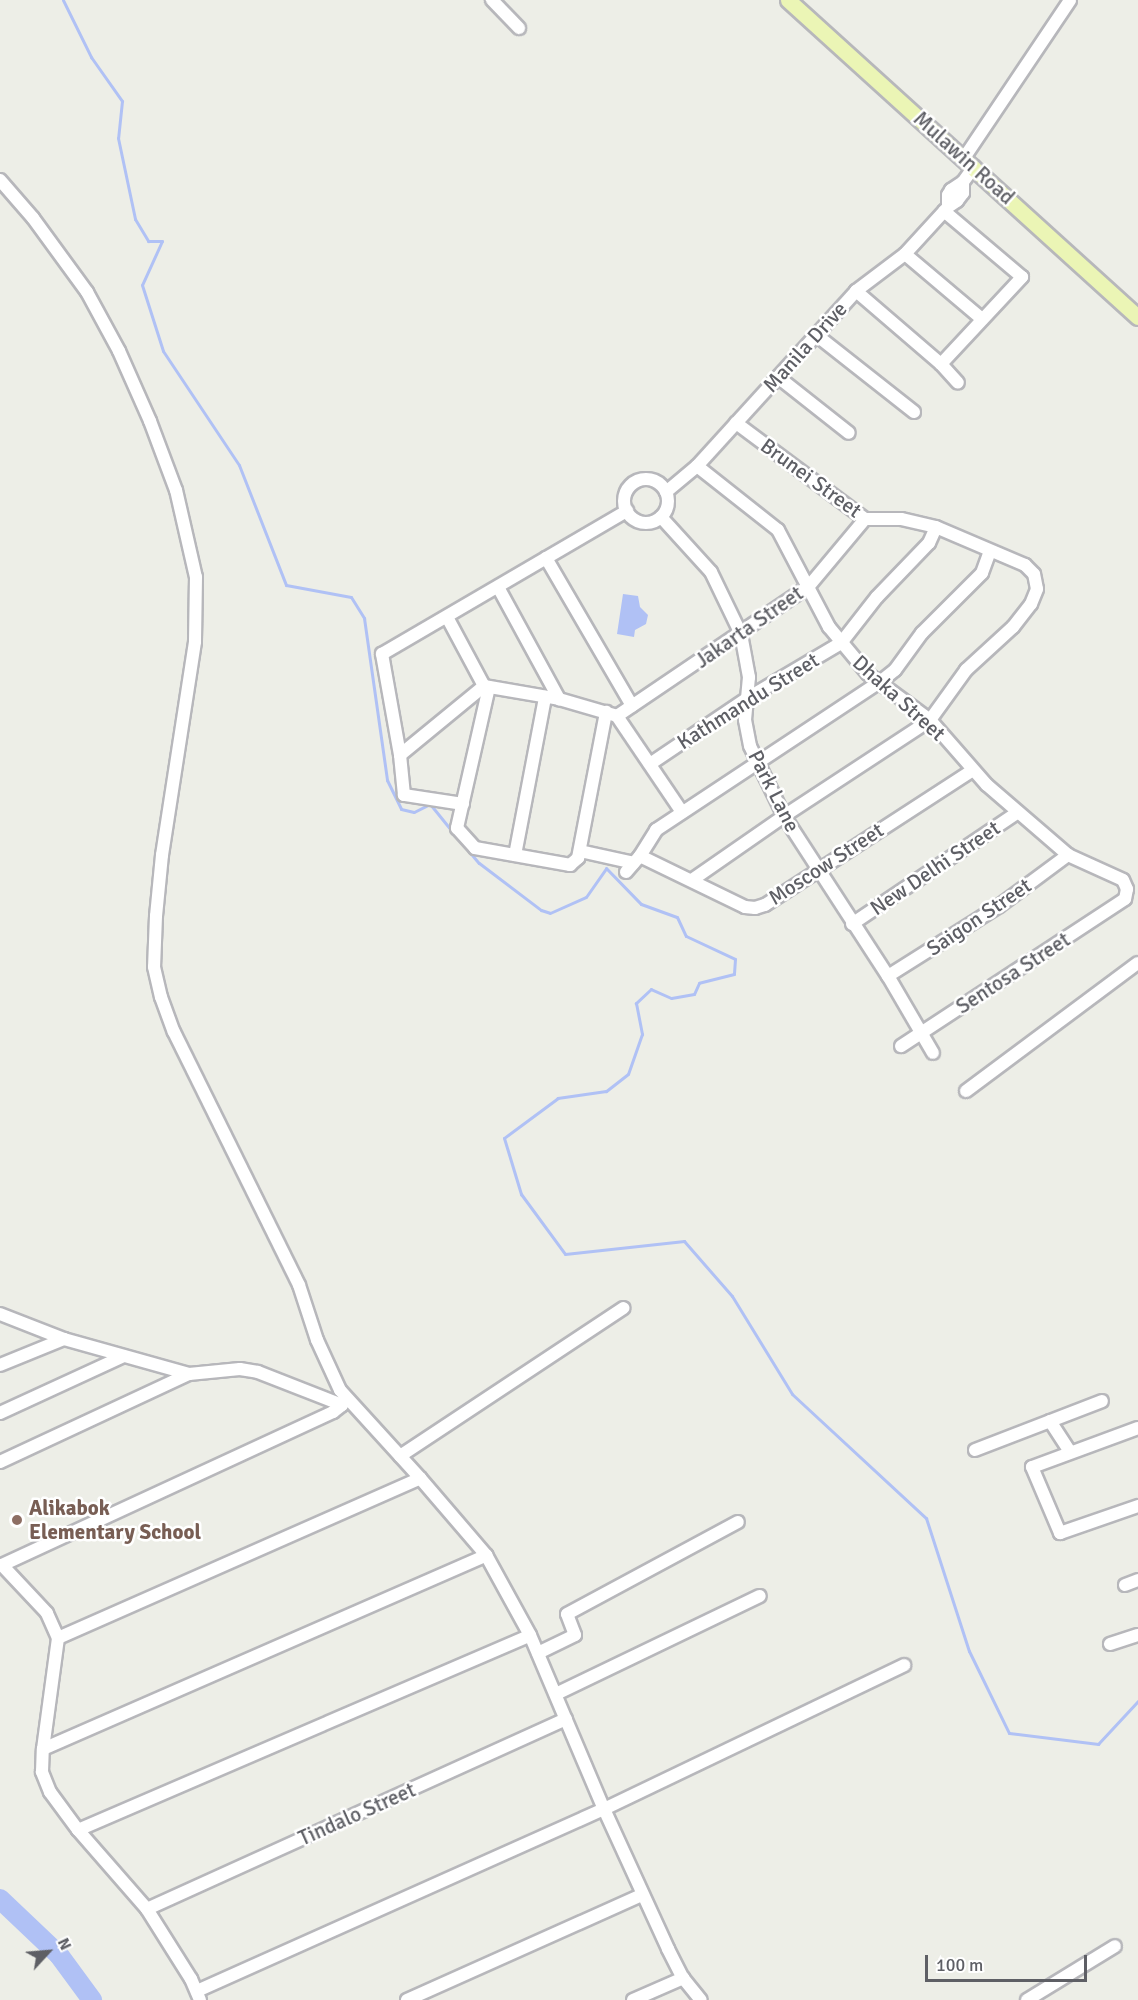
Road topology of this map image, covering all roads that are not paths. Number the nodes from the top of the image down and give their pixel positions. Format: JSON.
{"nodes":[{"id":1,"x":492,"y":0,"type":"edge"},
{"id":2,"x":788,"y":0,"type":"edge"},
{"id":3,"x":1070,"y":0,"type":"edge"},
{"id":4,"x":519,"y":28,"type":"dead end"},
{"id":5,"x":969,"y":162,"type":"junction"},
{"id":6,"x":0,"y":180,"type":"edge"},
{"id":7,"x":946,"y":209,"type":"junction"},
{"id":8,"x":905,"y":254,"type":"junction"},
{"id":9,"x":856,"y":291,"type":"junction"},
{"id":10,"x":1138,"y":317,"type":"edge"},
{"id":11,"x":982,"y":319,"type":"junction"},
{"id":12,"x":815,"y":334,"type":"junction"},
{"id":13,"x":941,"y":364,"type":"junction"},
{"id":14,"x":778,"y":377,"type":"junction"},
{"id":15,"x":958,"y":383,"type":"dead end"},
{"id":16,"x":914,"y":412,"type":"dead end"},
{"id":17,"x":736,"y":423,"type":"junction"},
{"id":18,"x":849,"y":433,"type":"dead end"},
{"id":19,"x":697,"y":466,"type":"junction"},
{"id":20,"x":666,"y":492,"type":"junction"},
{"id":21,"x":627,"y":511,"type":"junction"},
{"id":22,"x":661,"y":517,"type":"junction"},
{"id":23,"x":865,"y":519,"type":"junction"},
{"id":24,"x":936,"y":527,"type":"junction"},
{"id":25,"x":990,"y":552,"type":"junction"},
{"id":26,"x":546,"y":558,"type":"junction"},
{"id":27,"x":809,"y":586,"type":"junction"},
{"id":28,"x":498,"y":587,"type":"junction"},
{"id":29,"x":447,"y":617,"type":"junction"},
{"id":30,"x":741,"y":634,"type":"junction"},
{"id":31,"x":841,"y":643,"type":"junction"},
{"id":32,"x":880,"y":682,"type":"junction"},
{"id":33,"x":486,"y":686,"type":"junction"},
{"id":34,"x":545,"y":697,"type":"junction"},
{"id":35,"x":748,"y":698,"type":"junction"},
{"id":36,"x":559,"y":699,"type":"junction"},
{"id":37,"x":632,"y":706,"type":"junction"},
{"id":38,"x":611,"y":714,"type":"junction"},
{"id":39,"x":930,"y":720,"type":"junction"},
{"id":40,"x":400,"y":755,"type":"junction"},
{"id":41,"x":758,"y":763,"type":"junction"},
{"id":42,"x":650,"y":764,"type":"junction"},
{"id":43,"x":972,"y":770,"type":"junction"},
{"id":44,"x":463,"y":804,"type":"junction"},
{"id":45,"x":682,"y":812,"type":"junction"},
{"id":46,"x":1018,"y":812,"type":"junction"},
{"id":47,"x":784,"y":816,"type":"junction"},
{"id":48,"x":580,"y":851,"type":"junction"},
{"id":49,"x":515,"y":855,"type":"junction"},
{"id":50,"x":1068,"y":855,"type":"junction"},
{"id":51,"x":637,"y":859,"type":"junction"},
{"id":52,"x":817,"y":868,"type":"junction"},
{"id":53,"x":626,"y":873,"type":"dead end"},
{"id":54,"x":692,"y":880,"type":"junction"},
{"id":55,"x":1125,"y":899,"type":"joint"},
{"id":56,"x":852,"y":924,"type":"junction"},
{"id":57,"x":1138,"y":963,"type":"edge"},
{"id":58,"x":888,"y":976,"type":"junction"},
{"id":59,"x":922,"y":1032,"type":"junction"},
{"id":60,"x":901,"y":1046,"type":"dead end"},
{"id":61,"x":933,"y":1053,"type":"dead end"},
{"id":62,"x":966,"y":1091,"type":"dead end"},
{"id":63,"x":624,"y":1308,"type":"dead end"},
{"id":64,"x":2,"y":1317,"type":"edge"},
{"id":65,"x":63,"y":1339,"type":"junction"},
{"id":66,"x":124,"y":1356,"type":"junction"},
{"id":67,"x":0,"y":1365,"type":"edge"},
{"id":68,"x":189,"y":1374,"type":"junction"},
{"id":69,"x":344,"y":1401,"type":"junction"},
{"id":70,"x":1102,"y":1401,"type":"dead end"},
{"id":71,"x":0,"y":1413,"type":"edge"},
{"id":72,"x":1050,"y":1421,"type":"junction"},
{"id":73,"x":1138,"y":1428,"type":"edge"},
{"id":74,"x":975,"y":1450,"type":"dead end"},
{"id":75,"x":1070,"y":1452,"type":"junction"},
{"id":76,"x":400,"y":1456,"type":"junction"},
{"id":77,"x":0,"y":1462,"type":"edge"},
{"id":78,"x":420,"y":1478,"type":"junction"},
{"id":79,"x":1138,"y":1506,"type":"edge"},
{"id":80,"x":738,"y":1522,"type":"dead end"},
{"id":81,"x":486,"y":1555,"type":"junction"},
{"id":82,"x":1,"y":1564,"type":"edge"},
{"id":83,"x":1138,"y":1580,"type":"edge"},
{"id":84,"x":1125,"y":1585,"type":"dead end"},
{"id":85,"x":760,"y":1596,"type":"dead end"},
{"id":86,"x":530,"y":1635,"type":"junction"},
{"id":87,"x":1138,"y":1635,"type":"edge"},
{"id":88,"x":58,"y":1638,"type":"junction"},
{"id":89,"x":1110,"y":1644,"type":"dead end"},
{"id":90,"x":538,"y":1653,"type":"junction"},
{"id":91,"x":904,"y":1665,"type":"dead end"},
{"id":92,"x":556,"y":1694,"type":"junction"},
{"id":93,"x":566,"y":1719,"type":"junction"},
{"id":94,"x":43,"y":1749,"type":"junction"},
{"id":95,"x":604,"y":1809,"type":"junction"},
{"id":96,"x":78,"y":1830,"type":"junction"},
{"id":97,"x":642,"y":1895,"type":"junction"},
{"id":98,"x":147,"y":1908,"type":"junction"},
{"id":99,"x":1115,"y":1946,"type":"dead end"},
{"id":100,"x":683,"y":1978,"type":"junction"},
{"id":101,"x":199,"y":1995,"type":"edge"},
{"id":102,"x":407,"y":2000,"type":"edge"},
{"id":103,"x":633,"y":2000,"type":"edge"},
{"id":104,"x":701,"y":2000,"type":"edge"},
{"id":105,"x":1027,"y":2000,"type":"edge"}],
"edges":[{"from":1,"to":4,"type":"street"},
{"from":2,"to":5,"type":"main road","name":"Mulawin Road"},
{"from":3,"to":5,"type":"street","name":"Manila Drive"},
{"from":5,"to":7,"type":"street","name":"Manila Drive"},
{"from":5,"to":10,"type":"main road","name":"Mulawin Road"},
{"from":6,"to":69,"type":"street"},
{"from":7,"to":8,"type":"street","name":"Manila Drive"},
{"from":7,"to":11,"type":"street"},
{"from":8,"to":9,"type":"street","name":"Manila Drive"},
{"from":8,"to":11,"type":"street"},
{"from":9,"to":12,"type":"street","name":"Manila Drive"},
{"from":9,"to":13,"type":"street"},
{"from":11,"to":13,"type":"street"},
{"from":12,"to":14,"type":"street","name":"Manila Drive"},
{"from":12,"to":16,"type":"street"},
{"from":13,"to":15,"type":"street"},
{"from":14,"to":17,"type":"street","name":"Manila Drive"},
{"from":14,"to":18,"type":"street"},
{"from":17,"to":19,"type":"street","name":"Manila Drive"},
{"from":17,"to":23,"type":"street","name":"Brunei Street"},
{"from":19,"to":20,"type":"street","name":"Manila Drive"},
{"from":19,"to":27,"type":"street","name":"Dhaka Street"},
{"from":20,"to":21,"type":"street"},
{"from":20,"to":22,"type":"street"},
{"from":21,"to":22,"type":"street"},
{"from":21,"to":26,"type":"street"},
{"from":22,"to":30,"type":"street","name":"Park Lane"},
{"from":23,"to":24,"type":"street","name":"Brunei Street"},
{"from":23,"to":27,"type":"street","name":"Jakarta Street"},
{"from":24,"to":25,"type":"street","name":"Brunei Street"},
{"from":24,"to":31,"type":"street","name":"Kathmandu Street"},
{"from":25,"to":32,"type":"street"},
{"from":25,"to":39,"type":"street","name":"Brunei Street"},
{"from":26,"to":28,"type":"street"},
{"from":26,"to":37,"type":"street"},
{"from":27,"to":30,"type":"street","name":"Jakarta Street"},
{"from":27,"to":31,"type":"street","name":"Dhaka Street"},
{"from":28,"to":29,"type":"street"},
{"from":28,"to":36,"type":"street"},
{"from":29,"to":33,"type":"street"},
{"from":29,"to":40,"type":"street"},
{"from":30,"to":35,"type":"street","name":"Park Lane"},
{"from":30,"to":37,"type":"street","name":"Jakarta Street"},
{"from":31,"to":32,"type":"street","name":"Dhaka Street"},
{"from":31,"to":35,"type":"street","name":"Kathmandu Street"},
{"from":32,"to":39,"type":"street","name":"Dhaka Street"},
{"from":32,"to":41,"type":"street"},
{"from":33,"to":34,"type":"street"},
{"from":33,"to":40,"type":"street"},
{"from":33,"to":44,"type":"street"},
{"from":34,"to":36,"type":"street"},
{"from":34,"to":49,"type":"street"},
{"from":35,"to":41,"type":"street","name":"Park Lane"},
{"from":35,"to":42,"type":"street","name":"Kathmandu Street"},
{"from":36,"to":38,"type":"street"},
{"from":37,"to":38,"type":"street","name":"Jakarta Street"},
{"from":38,"to":42,"type":"street"},
{"from":38,"to":48,"type":"street"},
{"from":39,"to":43,"type":"street","name":"Dhaka Street"},
{"from":39,"to":47,"type":"street"},
{"from":40,"to":44,"type":"street"},
{"from":41,"to":45,"type":"street"},
{"from":41,"to":47,"type":"street","name":"Park Lane"},
{"from":42,"to":45,"type":"street"},
{"from":43,"to":46,"type":"street","name":"Dhaka Street"},
{"from":43,"to":52,"type":"street","name":"Moscow Street"},
{"from":44,"to":49,"type":"street"},
{"from":45,"to":51,"type":"street"},
{"from":46,"to":50,"type":"street","name":"Dhaka Street"},
{"from":46,"to":56,"type":"street","name":"New Delhi Street"},
{"from":47,"to":52,"type":"street","name":"Park Lane"},
{"from":47,"to":54,"type":"street"},
{"from":48,"to":49,"type":"street"},
{"from":48,"to":51,"type":"street","name":"Moscow Street"},
{"from":50,"to":55,"type":"street","name":"Dhaka Street"},
{"from":50,"to":58,"type":"street","name":"Saigon Street"},
{"from":51,"to":53,"type":"street"},
{"from":51,"to":54,"type":"street","name":"Moscow Street"},
{"from":52,"to":54,"type":"street","name":"Moscow Street"},
{"from":52,"to":56,"type":"street","name":"Park Lane"},
{"from":55,"to":59,"type":"street","name":"Sentosa Street"},
{"from":56,"to":58,"type":"street","name":"Park Lane"},
{"from":57,"to":62,"type":"street"},
{"from":58,"to":59,"type":"street","name":"Park Lane"},
{"from":59,"to":60,"type":"street","name":"Sentosa Street"},
{"from":59,"to":61,"type":"street","name":"Park Lane"},
{"from":63,"to":76,"type":"street"},
{"from":64,"to":65,"type":"street"},
{"from":65,"to":66,"type":"street"},
{"from":65,"to":67,"type":"street"},
{"from":66,"to":68,"type":"street"},
{"from":66,"to":71,"type":"street"},
{"from":68,"to":69,"type":"street"},
{"from":68,"to":77,"type":"street"},
{"from":69,"to":76,"type":"street"},
{"from":69,"to":82,"type":"street"},
{"from":70,"to":72,"type":"street"},
{"from":72,"to":74,"type":"street"},
{"from":72,"to":75,"type":"street"},
{"from":73,"to":75,"type":"street"},
{"from":75,"to":79,"type":"street"},
{"from":76,"to":78,"type":"street"},
{"from":78,"to":81,"type":"street"},
{"from":78,"to":88,"type":"street"},
{"from":80,"to":90,"type":"street"},
{"from":81,"to":86,"type":"street"},
{"from":81,"to":94,"type":"street"},
{"from":82,"to":88,"type":"street"},
{"from":83,"to":84,"type":"street"},
{"from":85,"to":92,"type":"street"},
{"from":86,"to":90,"type":"street"},
{"from":86,"to":96,"type":"street"},
{"from":87,"to":89,"type":"street"},
{"from":88,"to":94,"type":"street"},
{"from":90,"to":92,"type":"street"},
{"from":91,"to":95,"type":"street"},
{"from":92,"to":93,"type":"street"},
{"from":93,"to":95,"type":"street"},
{"from":93,"to":98,"type":"street","name":"Tindalo Street"},
{"from":94,"to":96,"type":"street"},
{"from":95,"to":97,"type":"street"},
{"from":95,"to":101,"type":"street"},
{"from":96,"to":98,"type":"street"},
{"from":97,"to":100,"type":"street"},
{"from":97,"to":102,"type":"street"},
{"from":98,"to":101,"type":"street"},
{"from":99,"to":105,"type":"street"},
{"from":100,"to":103,"type":"street"},
{"from":100,"to":104,"type":"street"}]}
